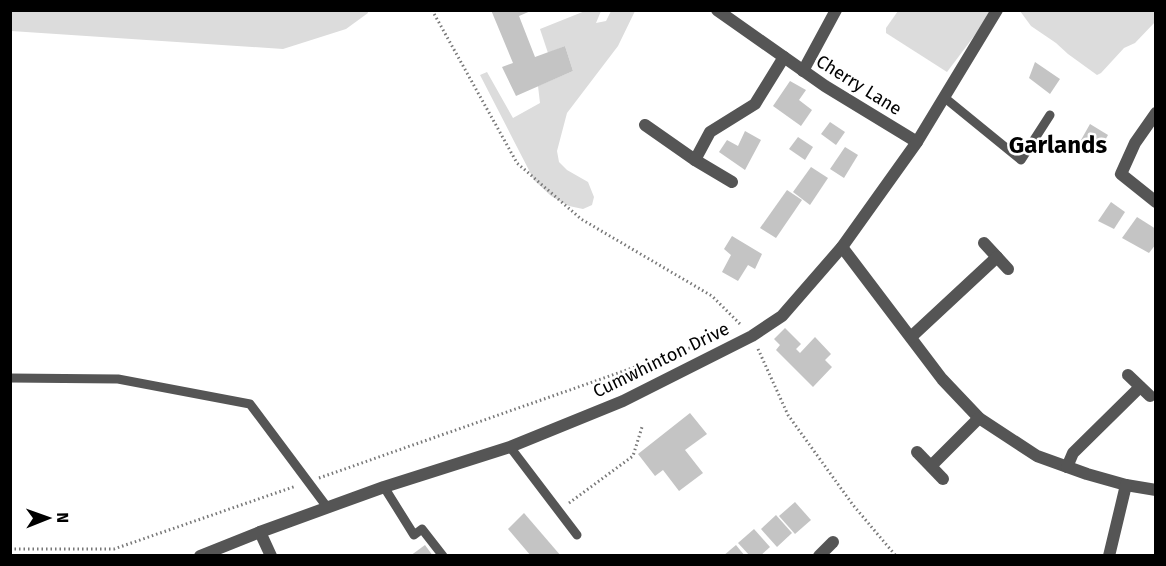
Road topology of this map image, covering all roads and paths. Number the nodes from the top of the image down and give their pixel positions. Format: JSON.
{"nodes":[{"id":1,"x":432,"y":10,"type":"edge"},
{"id":2,"x":717,"y":10,"type":"edge"},
{"id":3,"x":836,"y":10,"type":"edge"},
{"id":4,"x":998,"y":10,"type":"edge"},
{"id":5,"x":784,"y":57,"type":"junction"},
{"id":6,"x":802,"y":70,"type":"junction"},
{"id":7,"x":945,"y":98,"type":"junction"},
{"id":8,"x":1155,"y":113,"type":"edge"},
{"id":9,"x":1050,"y":115,"type":"dead end"},
{"id":10,"x":645,"y":125,"type":"dead end"},
{"id":11,"x":917,"y":142,"type":"junction"},
{"id":12,"x":695,"y":160,"type":"junction"},
{"id":13,"x":732,"y":182,"type":"dead end"},
{"id":14,"x":1155,"y":202,"type":"edge"},
{"id":15,"x":984,"y":243,"type":"dead end"},
{"id":16,"x":842,"y":247,"type":"junction"},
{"id":17,"x":997,"y":257,"type":"junction"},
{"id":18,"x":1008,"y":269,"type":"dead end"},
{"id":19,"x":752,"y":336,"type":"junction"},
{"id":20,"x":911,"y":337,"type":"junction"},
{"id":21,"x":695,"y":346,"type":"dead end"},
{"id":22,"x":1128,"y":375,"type":"dead end"},
{"id":23,"x":10,"y":378,"type":"edge"},
{"id":24,"x":1140,"y":387,"type":"junction"},
{"id":25,"x":1150,"y":396,"type":"dead end"},
{"id":26,"x":979,"y":418,"type":"junction"},
{"id":27,"x":642,"y":427,"type":"dead end"},
{"id":28,"x":510,"y":447,"type":"junction"},
{"id":29,"x":917,"y":452,"type":"dead end"},
{"id":30,"x":931,"y":466,"type":"junction"},
{"id":31,"x":1067,"y":467,"type":"junction"},
{"id":32,"x":943,"y":478,"type":"dead end"},
{"id":33,"x":308,"y":482,"type":"junction"},
{"id":34,"x":1126,"y":485,"type":"junction"},
{"id":35,"x":384,"y":487,"type":"junction"},
{"id":36,"x":1155,"y":490,"type":"edge"},
{"id":37,"x":327,"y":507,"type":"junction"},
{"id":38,"x":559,"y":511,"type":"junction"},
{"id":39,"x":260,"y":532,"type":"junction"},
{"id":40,"x":577,"y":535,"type":"dead end"},
{"id":41,"x":833,"y":542,"type":"dead end"},
{"id":42,"x":10,"y":549,"type":"edge"},
{"id":43,"x":200,"y":555,"type":"edge"},
{"id":44,"x":271,"y":555,"type":"edge"},
{"id":45,"x":442,"y":555,"type":"edge"},
{"id":46,"x":819,"y":555,"type":"edge"},
{"id":47,"x":896,"y":555,"type":"edge"},
{"id":48,"x":1109,"y":555,"type":"edge"}],
"edges":[{"from":1,"to":19,"type":"path"},
{"from":2,"to":5,"type":"street","name":"Cherry Lane"},
{"from":3,"to":6,"type":"street"},
{"from":4,"to":7,"type":"street","name":"Cumwhinton Drive"},
{"from":5,"to":6,"type":"street","name":"Cherry Lane"},
{"from":5,"to":12,"type":"street"},
{"from":6,"to":11,"type":"street","name":"Cherry Lane"},
{"from":7,"to":9,"type":"lane"},
{"from":7,"to":11,"type":"street","name":"Cumwhinton Drive"},
{"from":8,"to":14,"type":"street"},
{"from":10,"to":12,"type":"street"},
{"from":11,"to":16,"type":"street","name":"Cumwhinton Drive"},
{"from":12,"to":13,"type":"street"},
{"from":15,"to":17,"type":"street"},
{"from":16,"to":19,"type":"street","name":"Cumwhinton Drive"},
{"from":16,"to":20,"type":"street"},
{"from":17,"to":18,"type":"street"},
{"from":17,"to":20,"type":"street"},
{"from":19,"to":28,"type":"street","name":"Cumwhinton Drive"},
{"from":19,"to":47,"type":"path"},
{"from":20,"to":26,"type":"street"},
{"from":21,"to":33,"type":"path"},
{"from":22,"to":24,"type":"street"},
{"from":23,"to":33,"type":"lane"},
{"from":24,"to":25,"type":"street"},
{"from":24,"to":31,"type":"street"},
{"from":26,"to":30,"type":"street"},
{"from":26,"to":31,"type":"street"},
{"from":27,"to":38,"type":"path"},
{"from":28,"to":35,"type":"street","name":"Cumwhinton Drive"},
{"from":28,"to":38,"type":"lane"},
{"from":29,"to":30,"type":"street"},
{"from":30,"to":32,"type":"street"},
{"from":31,"to":34,"type":"street"},
{"from":33,"to":37,"type":"lane"},
{"from":33,"to":42,"type":"path"},
{"from":34,"to":36,"type":"street"},
{"from":34,"to":48,"type":"street"},
{"from":35,"to":37,"type":"street","name":"Cumwhinton Drive"},
{"from":35,"to":45,"type":"lane"},
{"from":37,"to":39,"type":"street","name":"Cumwhinton Drive"},
{"from":38,"to":40,"type":"lane"},
{"from":39,"to":43,"type":"street","name":"Cumwhinton Drive"},
{"from":39,"to":44,"type":"street"},
{"from":41,"to":46,"type":"street"}]}
